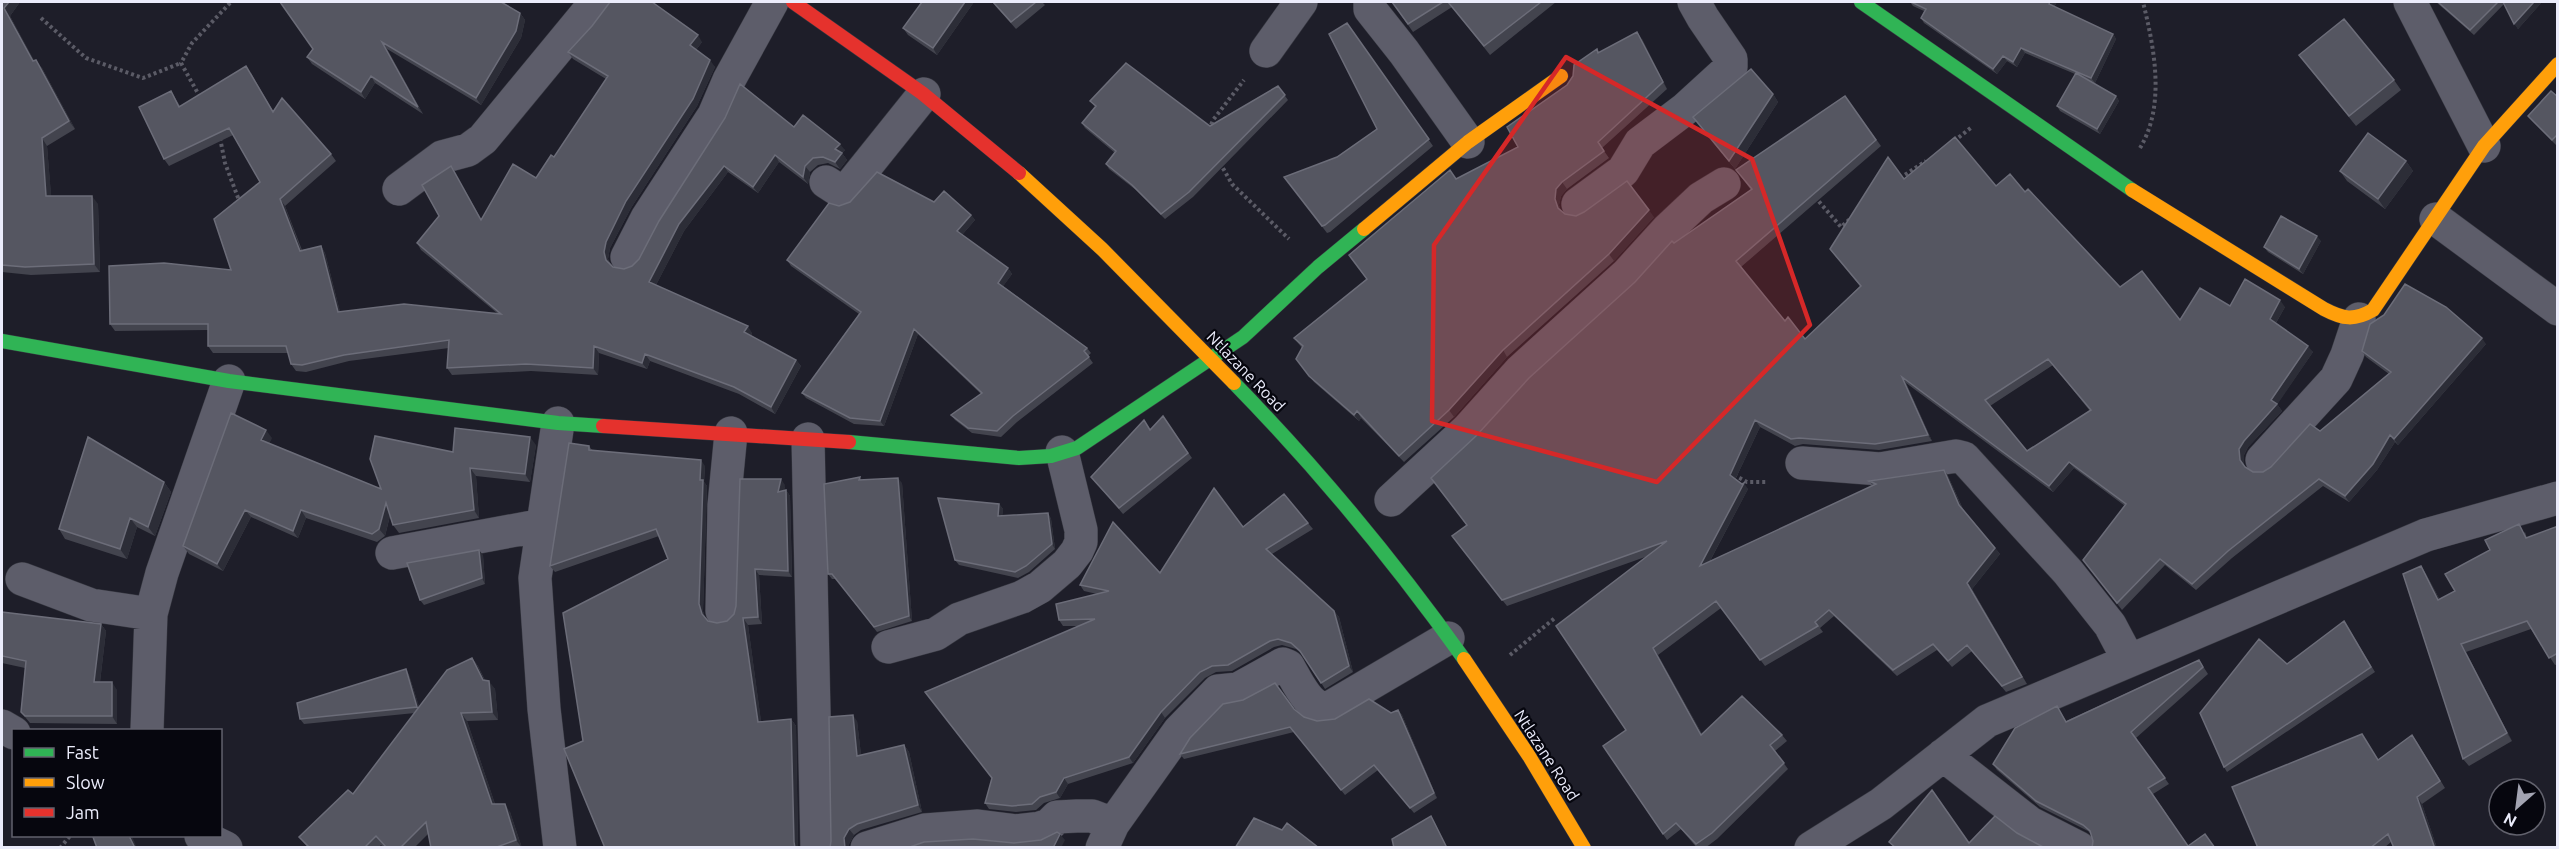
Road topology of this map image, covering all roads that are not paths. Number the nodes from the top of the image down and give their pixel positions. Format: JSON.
{"nodes":[{"id":1,"x":596,"y":2,"type":"edge"},
{"id":2,"x":772,"y":2,"type":"edge"},
{"id":3,"x":793,"y":2,"type":"edge"},
{"id":4,"x":1301,"y":2,"type":"edge"},
{"id":5,"x":1370,"y":2,"type":"edge"},
{"id":6,"x":1694,"y":2,"type":"edge"},
{"id":7,"x":1861,"y":2,"type":"edge"},
{"id":8,"x":2410,"y":2,"type":"edge"},
{"id":9,"x":1266,"y":51,"type":"road end"},
{"id":10,"x":2558,"y":64,"type":"edge"},
{"id":11,"x":1561,"y":76,"type":"dead end"},
{"id":12,"x":924,"y":94,"type":"junction"},
{"id":13,"x":1468,"y":142,"type":"junction"},
{"id":14,"x":2484,"y":146,"type":"junction"},
{"id":15,"x":825,"y":183,"type":"dead end"},
{"id":16,"x":1724,"y":184,"type":"dead end"},
{"id":17,"x":399,"y":189,"type":"dead end"},
{"id":18,"x":1578,"y":204,"type":"dead end"},
{"id":19,"x":2436,"y":219,"type":"junction"},
{"id":20,"x":627,"y":257,"type":"dead end"},
{"id":21,"x":2558,"y":309,"type":"edge"},
{"id":22,"x":2359,"y":319,"type":"junction"},
{"id":23,"x":2,"y":341,"type":"edge"},
{"id":24,"x":1211,"y":359,"type":"junction"},
{"id":25,"x":229,"y":381,"type":"junction"},
{"id":26,"x":558,"y":423,"type":"junction"},
{"id":27,"x":731,"y":434,"type":"junction"},
{"id":28,"x":808,"y":439,"type":"junction"},
{"id":29,"x":1062,"y":452,"type":"junction"},
{"id":30,"x":2262,"y":460,"type":"dead end"},
{"id":31,"x":1802,"y":463,"type":"road end"},
{"id":32,"x":2558,"y":498,"type":"edge"},
{"id":33,"x":1391,"y":500,"type":"dead end"},
{"id":34,"x":543,"y":525,"type":"junction"},
{"id":35,"x":392,"y":553,"type":"dead end"},
{"id":36,"x":22,"y":579,"type":"dead end"},
{"id":37,"x":722,"y":611,"type":"dead end"},
{"id":38,"x":151,"y":614,"type":"junction"},
{"id":39,"x":1448,"y":638,"type":"junction"},
{"id":40,"x":888,"y":647,"type":"dead end"},
{"id":41,"x":2128,"y":659,"type":"junction"},
{"id":42,"x":147,"y":729,"type":"edge"},
{"id":43,"x":1943,"y":755,"type":"junction"},
{"id":44,"x":1108,"y":836,"type":"edge"},
{"id":45,"x":203,"y":837,"type":"edge"},
{"id":46,"x":226,"y":848,"type":"edge"},
{"id":47,"x":560,"y":848,"type":"edge"},
{"id":48,"x":817,"y":848,"type":"edge"},
{"id":49,"x":867,"y":848,"type":"edge"},
{"id":50,"x":1584,"y":848,"type":"edge"},
{"id":51,"x":1811,"y":848,"type":"edge"},
{"id":52,"x":2079,"y":848,"type":"edge"}],
"edges":[{"from":1,"to":17,"type":"street"},
{"from":2,"to":20,"type":"street"},
{"from":3,"to":12,"type":"street","name":"Ntlazane Road"},
{"from":4,"to":9,"type":"street"},
{"from":5,"to":13,"type":"street"},
{"from":6,"to":18,"type":"street"},
{"from":7,"to":22,"type":"street"},
{"from":8,"to":14,"type":"street"},
{"from":10,"to":14,"type":"street"},
{"from":11,"to":13,"type":"street"},
{"from":12,"to":15,"type":"street"},
{"from":12,"to":24,"type":"street","name":"Ntlazane Road"},
{"from":13,"to":24,"type":"street"},
{"from":14,"to":19,"type":"street"},
{"from":16,"to":33,"type":"street"},
{"from":19,"to":21,"type":"street"},
{"from":19,"to":22,"type":"street"},
{"from":22,"to":30,"type":"street"},
{"from":23,"to":25,"type":"street"},
{"from":24,"to":29,"type":"street"},
{"from":24,"to":39,"type":"street","name":"Ntlazane Road"},
{"from":25,"to":26,"type":"street"},
{"from":25,"to":38,"type":"street"},
{"from":26,"to":27,"type":"street"},
{"from":26,"to":34,"type":"street"},
{"from":27,"to":28,"type":"street"},
{"from":27,"to":37,"type":"street"},
{"from":28,"to":29,"type":"street"},
{"from":28,"to":48,"type":"street"},
{"from":29,"to":40,"type":"street"},
{"from":31,"to":41,"type":"street"},
{"from":32,"to":41,"type":"street"},
{"from":34,"to":35,"type":"street"},
{"from":34,"to":47,"type":"street"},
{"from":36,"to":38,"type":"street"},
{"from":38,"to":42,"type":"street"},
{"from":39,"to":44,"type":"street"},
{"from":39,"to":50,"type":"street","name":"Ntlazane Road"},
{"from":41,"to":43,"type":"street"},
{"from":43,"to":51,"type":"street"},
{"from":43,"to":52,"type":"street"},
{"from":44,"to":49,"type":"street"},
{"from":45,"to":46,"type":"street"}]}
